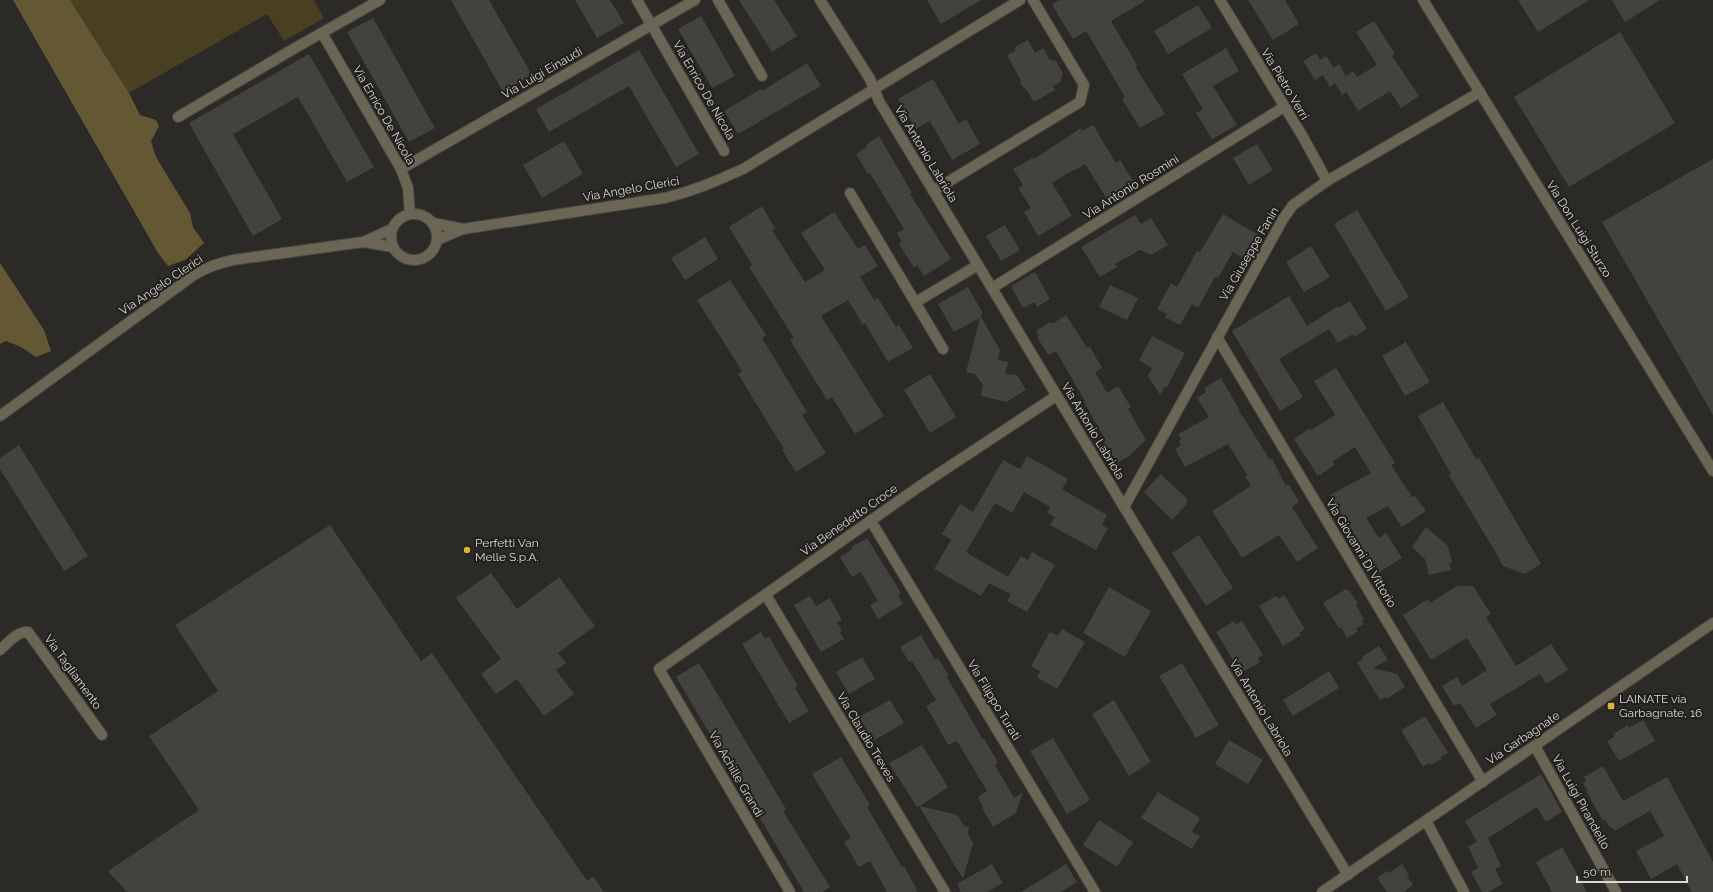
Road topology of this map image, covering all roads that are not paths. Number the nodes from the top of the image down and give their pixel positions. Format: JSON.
{"nodes":[{"id":1,"x":380,"y":0,"type":"edge"},
{"id":2,"x":637,"y":0,"type":"edge"},
{"id":3,"x":695,"y":0,"type":"edge"},
{"id":4,"x":718,"y":0,"type":"edge"},
{"id":5,"x":820,"y":0,"type":"edge"},
{"id":6,"x":1020,"y":0,"type":"edge"},
{"id":7,"x":1033,"y":0,"type":"edge"},
{"id":8,"x":1220,"y":0,"type":"edge"},
{"id":9,"x":1424,"y":0,"type":"edge"},
{"id":10,"x":652,"y":25,"type":"junction"},
{"id":11,"x":322,"y":33,"type":"junction"},
{"id":12,"x":762,"y":76,"type":"dead end"},
{"id":13,"x":874,"y":89,"type":"junction"},
{"id":14,"x":1480,"y":92,"type":"junction"},
{"id":15,"x":1284,"y":107,"type":"junction"},
{"id":16,"x":178,"y":117,"type":"dead end"},
{"id":17,"x":724,"y":151,"type":"dead end"},
{"id":18,"x":401,"y":169,"type":"junction"},
{"id":19,"x":1327,"y":181,"type":"junction"},
{"id":20,"x":933,"y":191,"type":"junction"},
{"id":21,"x":850,"y":193,"type":"dead end"},
{"id":22,"x":410,"y":214,"type":"junction"},
{"id":23,"x":433,"y":223,"type":"junction"},
{"id":24,"x":463,"y":229,"type":"junction"},
{"id":25,"x":392,"y":230,"type":"junction"},
{"id":26,"x":437,"y":240,"type":"junction"},
{"id":27,"x":363,"y":242,"type":"junction"},
{"id":28,"x":393,"y":247,"type":"junction"},
{"id":29,"x":978,"y":265,"type":"junction"},
{"id":30,"x":992,"y":288,"type":"junction"},
{"id":31,"x":916,"y":302,"type":"junction"},
{"id":32,"x":1217,"y":337,"type":"junction"},
{"id":33,"x":943,"y":349,"type":"dead end"},
{"id":34,"x":1056,"y":396,"type":"junction"},
{"id":35,"x":0,"y":416,"type":"edge"},
{"id":36,"x":1713,"y":471,"type":"edge"},
{"id":37,"x":1124,"y":507,"type":"junction"},
{"id":38,"x":871,"y":521,"type":"junction"},
{"id":39,"x":766,"y":595,"type":"junction"},
{"id":40,"x":1713,"y":623,"type":"edge"},
{"id":41,"x":0,"y":650,"type":"edge"},
{"id":42,"x":659,"y":669,"type":"joint"},
{"id":43,"x":102,"y":735,"type":"dead end"},
{"id":44,"x":1535,"y":746,"type":"junction"},
{"id":45,"x":1483,"y":782,"type":"junction"},
{"id":46,"x":1426,"y":821,"type":"junction"},
{"id":47,"x":1348,"y":875,"type":"junction"},
{"id":48,"x":790,"y":892,"type":"edge"},
{"id":49,"x":945,"y":892,"type":"edge"},
{"id":50,"x":1095,"y":892,"type":"edge"},
{"id":51,"x":1322,"y":892,"type":"edge"},
{"id":52,"x":1464,"y":892,"type":"edge"},
{"id":53,"x":1616,"y":892,"type":"edge"}],
"edges":[{"from":1,"to":11,"type":"street"},
{"from":2,"to":10,"type":"street","name":"Via Enrico De Nicola"},
{"from":3,"to":10,"type":"street","name":"Via Luigi Einaudi"},
{"from":4,"to":12,"type":"street"},
{"from":5,"to":13,"type":"street","name":"Via Antonio Labriola"},
{"from":6,"to":13,"type":"street","name":"Via Angelo Clerici"},
{"from":7,"to":20,"type":"street"},
{"from":8,"to":15,"type":"street","name":"Via Pietro Verri"},
{"from":9,"to":14,"type":"street","name":"Via Don Luigi Sturzo"},
{"from":10,"to":17,"type":"street","name":"Via Enrico De Nicola"},
{"from":10,"to":18,"type":"street","name":"Via Luigi Einaudi"},
{"from":11,"to":16,"type":"street"},
{"from":11,"to":18,"type":"street","name":"Via Enrico De Nicola"},
{"from":13,"to":20,"type":"street","name":"Via Antonio Labriola"},
{"from":13,"to":24,"type":"street","name":"Via Angelo Clerici"},
{"from":14,"to":19,"type":"street","name":"Via Giuseppe Fanin"},
{"from":14,"to":36,"type":"street","name":"Via Don Luigi Sturzo"},
{"from":15,"to":19,"type":"street","name":"Via Pietro Verri"},
{"from":15,"to":30,"type":"street","name":"Via Antonio Rosmini"},
{"from":18,"to":22,"type":"street","name":"Via Enrico De Nicola"},
{"from":19,"to":32,"type":"street","name":"Via Giuseppe Fanin"},
{"from":20,"to":29,"type":"street","name":"Via Antonio Labriola"},
{"from":21,"to":31,"type":"street"},
{"from":22,"to":23,"type":"street"},
{"from":22,"to":25,"type":"street"},
{"from":23,"to":24,"type":"street","name":"Via Angelo Clerici"},
{"from":23,"to":26,"type":"street"},
{"from":24,"to":26,"type":"street","name":"Via Angelo Clerici"},
{"from":25,"to":27,"type":"street","name":"Via Angelo Clerici"},
{"from":25,"to":28,"type":"street"},
{"from":26,"to":28,"type":"street"},
{"from":27,"to":28,"type":"street","name":"Via Angelo Clerici"},
{"from":27,"to":35,"type":"street","name":"Via Angelo Clerici"},
{"from":29,"to":30,"type":"street","name":"Via Antonio Labriola"},
{"from":29,"to":31,"type":"street"},
{"from":30,"to":34,"type":"street","name":"Via Antonio Labriola"},
{"from":31,"to":33,"type":"street"},
{"from":32,"to":37,"type":"street","name":"Via Giuseppe Fanin"},
{"from":32,"to":45,"type":"street","name":"Via Giovanni Di Vittorio"},
{"from":34,"to":37,"type":"street","name":"Via Antonio Labriola"},
{"from":34,"to":38,"type":"street","name":"Via Benedetto Croce"},
{"from":37,"to":47,"type":"street","name":"Via Antonio Labriola"},
{"from":38,"to":39,"type":"street","name":"Via Benedetto Croce"},
{"from":38,"to":50,"type":"street","name":"Via Filippo Turati"},
{"from":39,"to":42,"type":"street","name":"Via Benedetto Croce"},
{"from":39,"to":49,"type":"street","name":"Via Claudio Treves"},
{"from":40,"to":44,"type":"street","name":"Via Garbagnate"},
{"from":41,"to":43,"type":"street","name":"Via Tagliamento"},
{"from":42,"to":48,"type":"street","name":"Via Achille Grandi"},
{"from":44,"to":45,"type":"street","name":"Via Garbagnate"},
{"from":44,"to":53,"type":"street","name":"Via Luigi Pirandello"},
{"from":45,"to":46,"type":"street","name":"Via Garbagnate"},
{"from":46,"to":47,"type":"street","name":"Via Garbagnate"},
{"from":46,"to":52,"type":"street"},
{"from":47,"to":51,"type":"street","name":"Via Garbagnate"}]}
